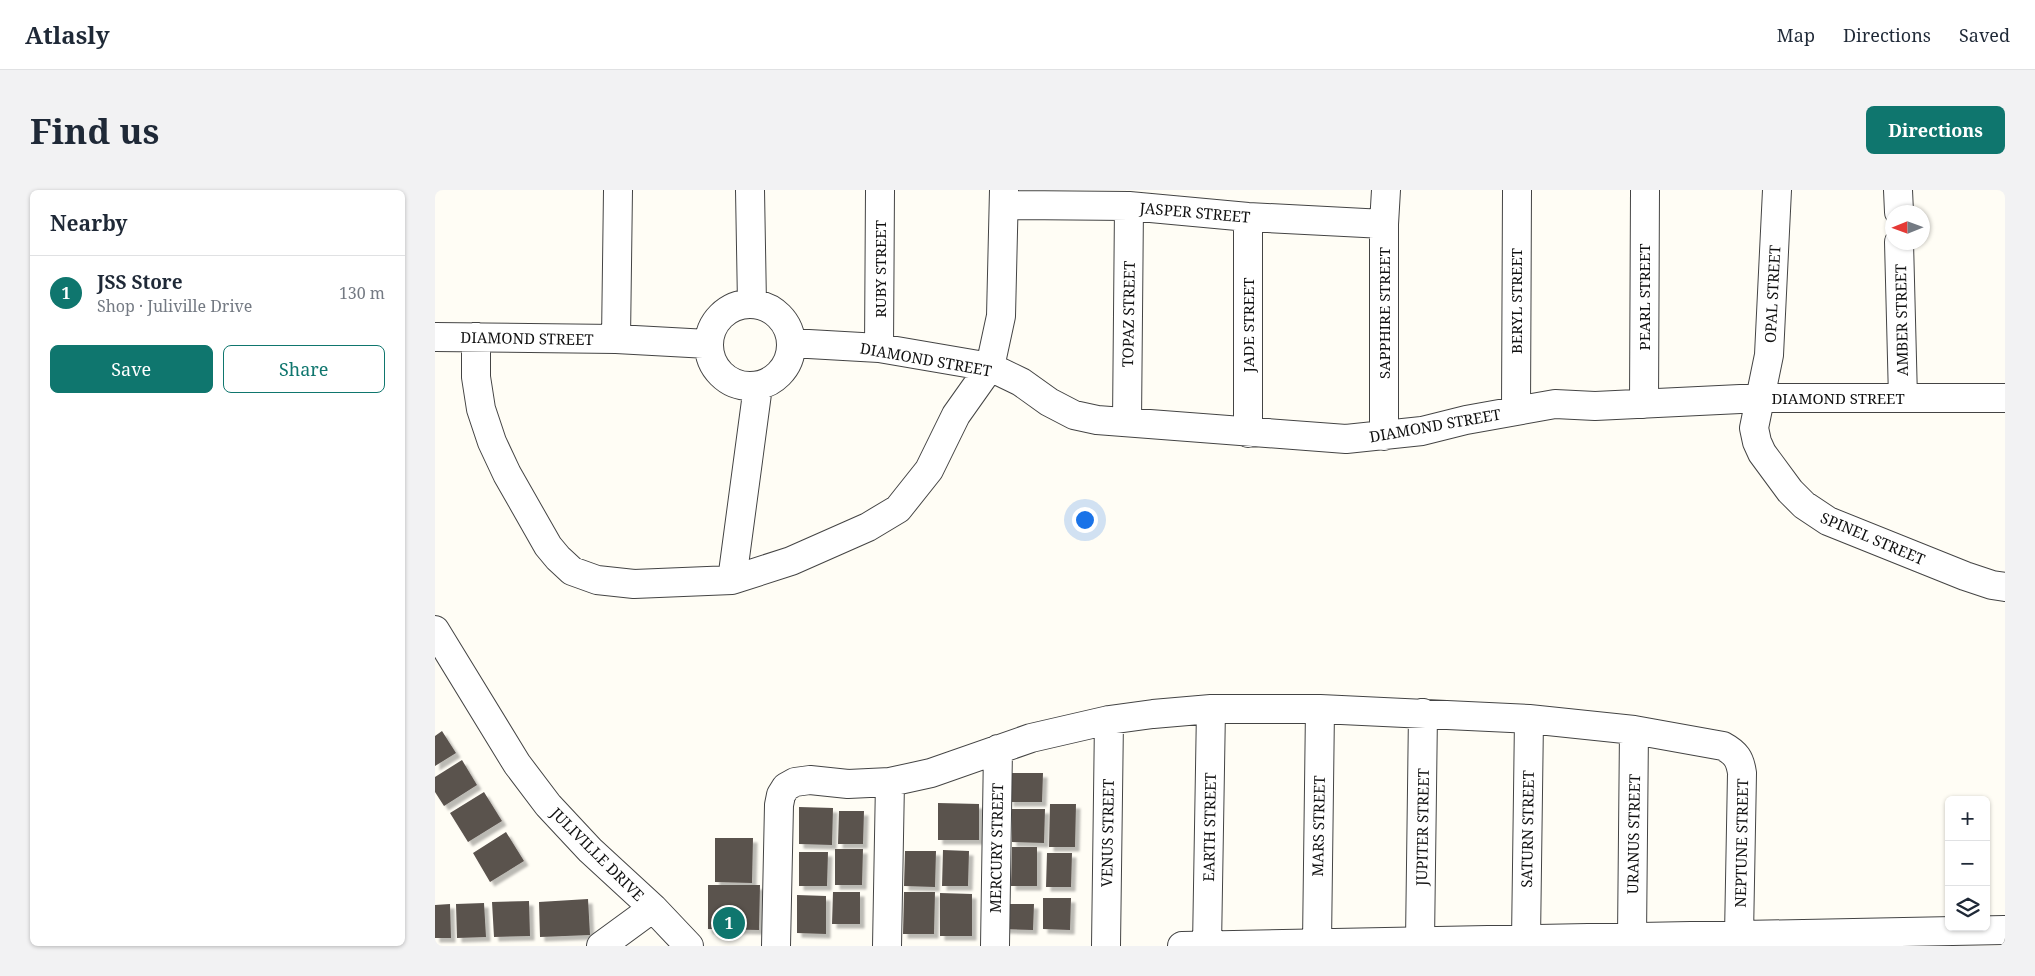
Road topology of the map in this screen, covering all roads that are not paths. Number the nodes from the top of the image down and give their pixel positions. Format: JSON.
{"nodes":[{"id":1,"x":618,"y":190,"type":"edge"},
{"id":2,"x":749,"y":190,"type":"edge"},
{"id":3,"x":880,"y":190,"type":"edge"},
{"id":4,"x":1386,"y":190,"type":"edge"},
{"id":5,"x":1517,"y":190,"type":"edge"},
{"id":6,"x":1645,"y":190,"type":"edge"},
{"id":7,"x":1777,"y":190,"type":"edge"},
{"id":8,"x":1898,"y":190,"type":"edge"},
{"id":9,"x":1005,"y":198,"type":"edge"},
{"id":10,"x":1899,"y":205,"type":"edge"},
{"id":11,"x":1129,"y":206,"type":"junction"},
{"id":12,"x":1248,"y":217,"type":"junction"},
{"id":13,"x":1384,"y":224,"type":"junction"},
{"id":14,"x":1899,"y":250,"type":"edge"},
{"id":15,"x":752,"y":304,"type":"junction"},
{"id":16,"x":435,"y":337,"type":"edge"},
{"id":17,"x":476,"y":338,"type":"junction"},
{"id":18,"x":616,"y":339,"type":"junction"},
{"id":19,"x":791,"y":343,"type":"junction"},
{"id":20,"x":708,"y":344,"type":"junction"},
{"id":21,"x":879,"y":348,"type":"junction"},
{"id":22,"x":990,"y":367,"type":"junction"},
{"id":23,"x":758,"y":386,"type":"junction"},
{"id":24,"x":1761,"y":398,"type":"junction"},
{"id":25,"x":1903,"y":398,"type":"junction"},
{"id":26,"x":2005,"y":398,"type":"edge"},
{"id":27,"x":1644,"y":404,"type":"junction"},
{"id":28,"x":1516,"y":411,"type":"junction"},
{"id":29,"x":1127,"y":422,"type":"junction"},
{"id":30,"x":1248,"y":433,"type":"junction"},
{"id":31,"x":1384,"y":436,"type":"junction"},
{"id":32,"x":732,"y":580,"type":"junction"},
{"id":33,"x":2005,"y":587,"type":"edge"},
{"id":34,"x":435,"y":630,"type":"edge"},
{"id":35,"x":1211,"y":709,"type":"junction"},
{"id":36,"x":1320,"y":709,"type":"junction"},
{"id":37,"x":1423,"y":713,"type":"junction"},
{"id":38,"x":1529,"y":719,"type":"junction"},
{"id":39,"x":1109,"y":720,"type":"junction"},
{"id":40,"x":1634,"y":730,"type":"junction"},
{"id":41,"x":998,"y":749,"type":"junction"},
{"id":42,"x":890,"y":782,"type":"junction"},
{"id":43,"x":653,"y":908,"type":"junction"},
{"id":44,"x":2004,"y":930,"type":"edge"},
{"id":45,"x":1739,"y":935,"type":"junction"},
{"id":46,"x":1632,"y":938,"type":"junction"},
{"id":47,"x":1526,"y":940,"type":"junction"},
{"id":48,"x":1420,"y":941,"type":"junction"},
{"id":49,"x":1317,"y":943,"type":"junction"},
{"id":50,"x":679,"y":944,"type":"edge"},
{"id":51,"x":601,"y":946,"type":"edge"},
{"id":52,"x":777,"y":946,"type":"edge"},
{"id":53,"x":887,"y":946,"type":"edge"},
{"id":54,"x":995,"y":946,"type":"edge"},
{"id":55,"x":1106,"y":946,"type":"edge"},
{"id":56,"x":1182,"y":946,"type":"edge"},
{"id":57,"x":1207,"y":946,"type":"edge"}],
"edges":[{"from":1,"to":18,"type":"street"},
{"from":2,"to":15,"type":"street"},
{"from":3,"to":21,"type":"street","name":"RUBY STREET"},
{"from":4,"to":13,"type":"street","name":"SAPPHIRE STREET"},
{"from":5,"to":28,"type":"street","name":"BERYL STREET"},
{"from":6,"to":27,"type":"street","name":"PEARL STREET"},
{"from":7,"to":24,"type":"street","name":"OPAL STREET"},
{"from":8,"to":10,"type":"street"},
{"from":9,"to":11,"type":"street","name":"JASPER STREET"},
{"from":9,"to":22,"type":"street"},
{"from":11,"to":12,"type":"street","name":"JASPER STREET"},
{"from":11,"to":29,"type":"street","name":"TOPAZ STREET"},
{"from":12,"to":13,"type":"street","name":"JASPER STREET"},
{"from":12,"to":30,"type":"street","name":"JADE STREET"},
{"from":13,"to":31,"type":"street","name":"SAPPHIRE STREET"},
{"from":14,"to":25,"type":"street","name":"AMBER STREET"},
{"from":15,"to":19,"type":"street"},
{"from":15,"to":20,"type":"street"},
{"from":16,"to":17,"type":"street","name":"DIAMOND STREET"},
{"from":17,"to":18,"type":"street","name":"DIAMOND STREET"},
{"from":17,"to":32,"type":"street"},
{"from":18,"to":20,"type":"street","name":"DIAMOND STREET"},
{"from":19,"to":21,"type":"street","name":"DIAMOND STREET"},
{"from":19,"to":23,"type":"street"},
{"from":20,"to":23,"type":"street"},
{"from":21,"to":22,"type":"street","name":"DIAMOND STREET"},
{"from":22,"to":29,"type":"street","name":"DIAMOND STREET"},
{"from":22,"to":32,"type":"street"},
{"from":23,"to":32,"type":"street"},
{"from":24,"to":25,"type":"street","name":"DIAMOND STREET"},
{"from":24,"to":27,"type":"street","name":"DIAMOND STREET"},
{"from":24,"to":33,"type":"street","name":"SPINEL STREET"},
{"from":25,"to":26,"type":"street","name":"DIAMOND STREET"},
{"from":27,"to":28,"type":"street","name":"DIAMOND STREET"},
{"from":28,"to":31,"type":"street","name":"DIAMOND STREET"},
{"from":29,"to":30,"type":"street","name":"DIAMOND STREET"},
{"from":30,"to":31,"type":"street","name":"DIAMOND STREET"},
{"from":34,"to":43,"type":"street","name":"JULIVILLE DRIVE"},
{"from":35,"to":36,"type":"street"},
{"from":35,"to":39,"type":"street"},
{"from":35,"to":57,"type":"street","name":"EARTH STREET"},
{"from":36,"to":37,"type":"street"},
{"from":36,"to":49,"type":"street","name":"MARS STREET"},
{"from":37,"to":38,"type":"street"},
{"from":37,"to":48,"type":"street","name":"JUPITER STREET"},
{"from":38,"to":40,"type":"street"},
{"from":38,"to":47,"type":"street","name":"SATURN STREET"},
{"from":39,"to":41,"type":"street"},
{"from":39,"to":55,"type":"street","name":"VENUS STREET"},
{"from":40,"to":45,"type":"street","name":"NEPTUNE STREET"},
{"from":40,"to":46,"type":"street","name":"URANUS STREET"},
{"from":41,"to":42,"type":"street"},
{"from":41,"to":54,"type":"street","name":"MERCURY STREET"},
{"from":42,"to":52,"type":"street"},
{"from":42,"to":53,"type":"street"},
{"from":43,"to":50,"type":"street","name":"JULIVILLE DRIVE"},
{"from":43,"to":51,"type":"street"},
{"from":44,"to":45,"type":"street"},
{"from":45,"to":46,"type":"street"},
{"from":46,"to":47,"type":"street"},
{"from":47,"to":48,"type":"street"},
{"from":48,"to":49,"type":"street"},
{"from":49,"to":57,"type":"street"},
{"from":56,"to":57,"type":"street"}]}
